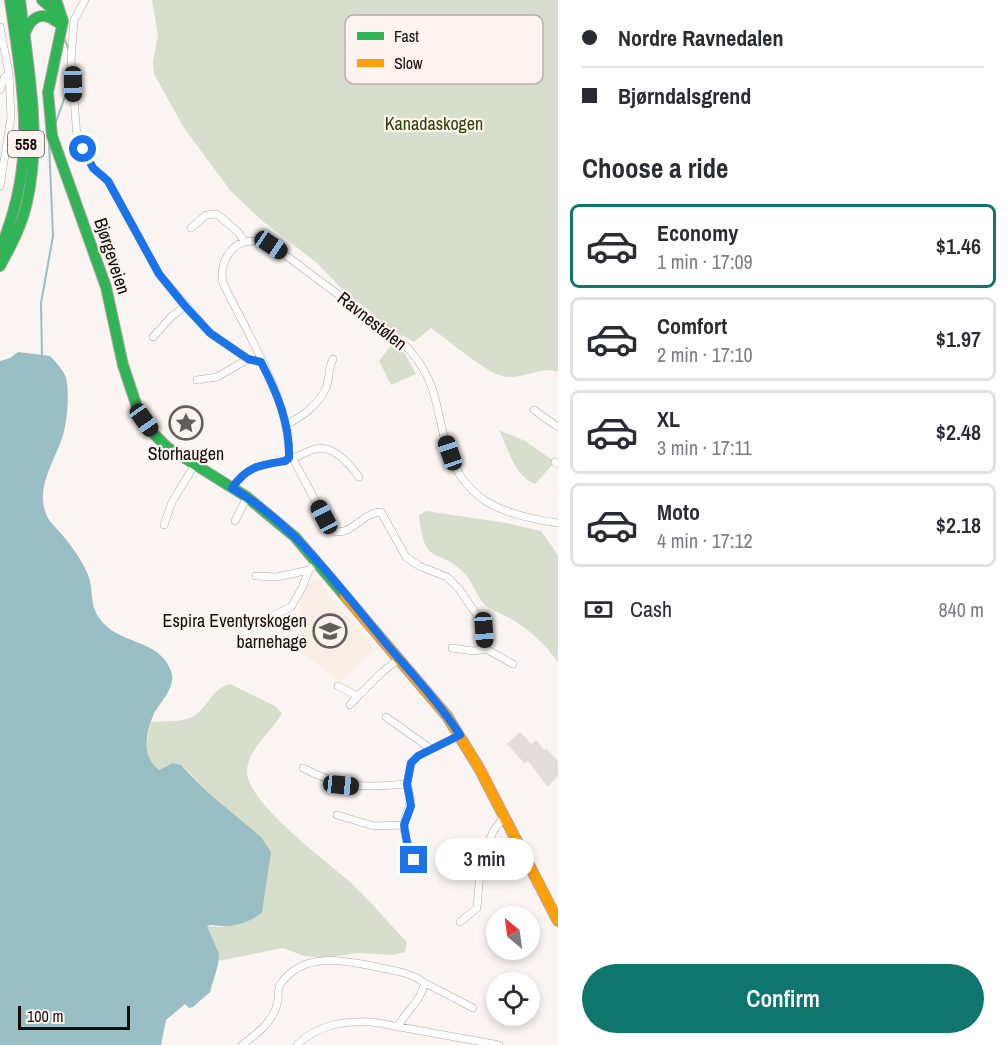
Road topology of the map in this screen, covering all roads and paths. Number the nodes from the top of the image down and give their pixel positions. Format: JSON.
{"nodes":[{"id":1,"x":10,"y":0,"type":"edge"},
{"id":2,"x":20,"y":0,"type":"edge"},
{"id":3,"x":85,"y":0,"type":"edge"},
{"id":4,"x":49,"y":1,"type":"edge"},
{"id":5,"x":57,"y":22,"type":"junction"},
{"id":6,"x":0,"y":27,"type":"edge"},
{"id":7,"x":24,"y":36,"type":"junction"},
{"id":8,"x":60,"y":36,"type":"junction"},
{"id":9,"x":9,"y":74,"type":"junction"},
{"id":10,"x":0,"y":90,"type":"edge"},
{"id":11,"x":1,"y":172,"type":"edge"},
{"id":12,"x":0,"y":186,"type":"edge"},
{"id":13,"x":191,"y":228,"type":"dead end"},
{"id":14,"x":245,"y":242,"type":"junction"},
{"id":15,"x":0,"y":249,"type":"edge"},
{"id":16,"x":0,"y":266,"type":"edge"},
{"id":17,"x":185,"y":306,"type":"junction"},
{"id":18,"x":153,"y":337,"type":"dead end"},
{"id":19,"x":248,"y":359,"type":"junction"},
{"id":20,"x":333,"y":359,"type":"dead end"},
{"id":21,"x":261,"y":362,"type":"junction"},
{"id":22,"x":197,"y":381,"type":"dead end"},
{"id":23,"x":534,"y":410,"type":"dead end"},
{"id":24,"x":286,"y":424,"type":"junction"},
{"id":25,"x":558,"y":426,"type":"edge"},
{"id":26,"x":291,"y":458,"type":"junction"},
{"id":27,"x":194,"y":466,"type":"junction"},
{"id":28,"x":360,"y":477,"type":"dead end"},
{"id":29,"x":232,"y":488,"type":"junction"},
{"id":30,"x":246,"y":496,"type":"junction"},
{"id":31,"x":235,"y":520,"type":"dead end"},
{"id":32,"x":558,"y":523,"type":"edge"},
{"id":33,"x":164,"y":525,"type":"dead end"},
{"id":34,"x":317,"y":562,"type":"junction"},
{"id":35,"x":309,"y":570,"type":"junction"},
{"id":36,"x":256,"y":576,"type":"dead end"},
{"id":37,"x":248,"y":624,"type":"dead end"},
{"id":38,"x":452,"y":648,"type":"dead end"},
{"id":39,"x":486,"y":649,"type":"junction"},
{"id":40,"x":399,"y":659,"type":"junction"},
{"id":41,"x":513,"y":664,"type":"dead end"},
{"id":42,"x":338,"y":686,"type":"dead end"},
{"id":43,"x":358,"y":696,"type":"junction"},
{"id":44,"x":350,"y":705,"type":"dead end"},
{"id":45,"x":386,"y":717,"type":"dead end"},
{"id":46,"x":460,"y":735,"type":"junction"},
{"id":47,"x":431,"y":749,"type":"junction"},
{"id":48,"x":303,"y":768,"type":"dead end"},
{"id":49,"x":407,"y":784,"type":"junction"},
{"id":50,"x":337,"y":815,"type":"dead end"},
{"id":51,"x":503,"y":818,"type":"junction"},
{"id":52,"x":404,"y":825,"type":"junction"},
{"id":53,"x":414,"y":860,"type":"dead end"},
{"id":54,"x":558,"y":921,"type":"edge"},
{"id":55,"x":460,"y":922,"type":"dead end"},
{"id":56,"x":425,"y":983,"type":"junction"},
{"id":57,"x":473,"y":1008,"type":"dead end"},
{"id":58,"x":398,"y":1027,"type":"junction"},
{"id":59,"x":453,"y":1037,"type":"junction"},
{"id":60,"x":242,"y":1045,"type":"edge"},
{"id":61,"x":297,"y":1045,"type":"edge"},
{"id":62,"x":450,"y":1045,"type":"edge"},
{"id":63,"x":499,"y":1045,"type":"edge"}],
"edges":[{"from":1,"to":15,"type":"main road","number":"558"},
{"from":2,"to":7,"type":"main road","number":"558"},
{"from":3,"to":17,"type":"street"},
{"from":4,"to":5,"type":"main road","name":"Bjørgeveien"},
{"from":4,"to":8,"type":"main road","name":"Bjørgeveien"},
{"from":5,"to":7,"type":"main road"},
{"from":5,"to":8,"type":"main road","name":"Bjørgeveien"},
{"from":6,"to":9,"type":"street"},
{"from":7,"to":16,"type":"main road","number":"558"},
{"from":8,"to":27,"type":"main road","name":"Bjørgeveien"},
{"from":9,"to":10,"type":"street"},
{"from":9,"to":11,"type":"street"},
{"from":11,"to":12,"type":"street"},
{"from":13,"to":14,"type":"street"},
{"from":14,"to":21,"type":"street"},
{"from":14,"to":32,"type":"street","name":"Ravnestølen"},
{"from":17,"to":18,"type":"street"},
{"from":17,"to":19,"type":"street"},
{"from":19,"to":21,"type":"street"},
{"from":19,"to":22,"type":"street"},
{"from":20,"to":24,"type":"street"},
{"from":21,"to":24,"type":"street"},
{"from":23,"to":25,"type":"street"},
{"from":24,"to":26,"type":"street"},
{"from":26,"to":28,"type":"street"},
{"from":26,"to":29,"type":"street"},
{"from":26,"to":39,"type":"street"},
{"from":27,"to":29,"type":"main road","name":"Bjørgeveien"},
{"from":27,"to":33,"type":"street"},
{"from":29,"to":30,"type":"main road","name":"Bjørgeveien"},
{"from":30,"to":31,"type":"street"},
{"from":30,"to":34,"type":"main road","name":"Bjørgeveien"},
{"from":34,"to":35,"type":"street"},
{"from":34,"to":40,"type":"main road","name":"Bjørgeveien"},
{"from":35,"to":36,"type":"street"},
{"from":35,"to":37,"type":"street"},
{"from":38,"to":39,"type":"street"},
{"from":39,"to":41,"type":"street"},
{"from":40,"to":43,"type":"street"},
{"from":40,"to":46,"type":"main road","name":"Bjørgeveien"},
{"from":42,"to":43,"type":"street"},
{"from":43,"to":44,"type":"street"},
{"from":45,"to":47,"type":"street"},
{"from":46,"to":47,"type":"street"},
{"from":46,"to":51,"type":"main road","name":"Bjørgeveien"},
{"from":47,"to":49,"type":"street"},
{"from":48,"to":49,"type":"street"},
{"from":49,"to":52,"type":"street"},
{"from":50,"to":52,"type":"street"},
{"from":51,"to":54,"type":"main road","name":"Bjørgeveien"},
{"from":51,"to":55,"type":"street"},
{"from":52,"to":53,"type":"street"},
{"from":56,"to":57,"type":"street"},
{"from":56,"to":58,"type":"street"},
{"from":56,"to":60,"type":"street"},
{"from":58,"to":59,"type":"street"},
{"from":58,"to":61,"type":"street"},
{"from":59,"to":62,"type":"street"},
{"from":59,"to":63,"type":"street"}]}
